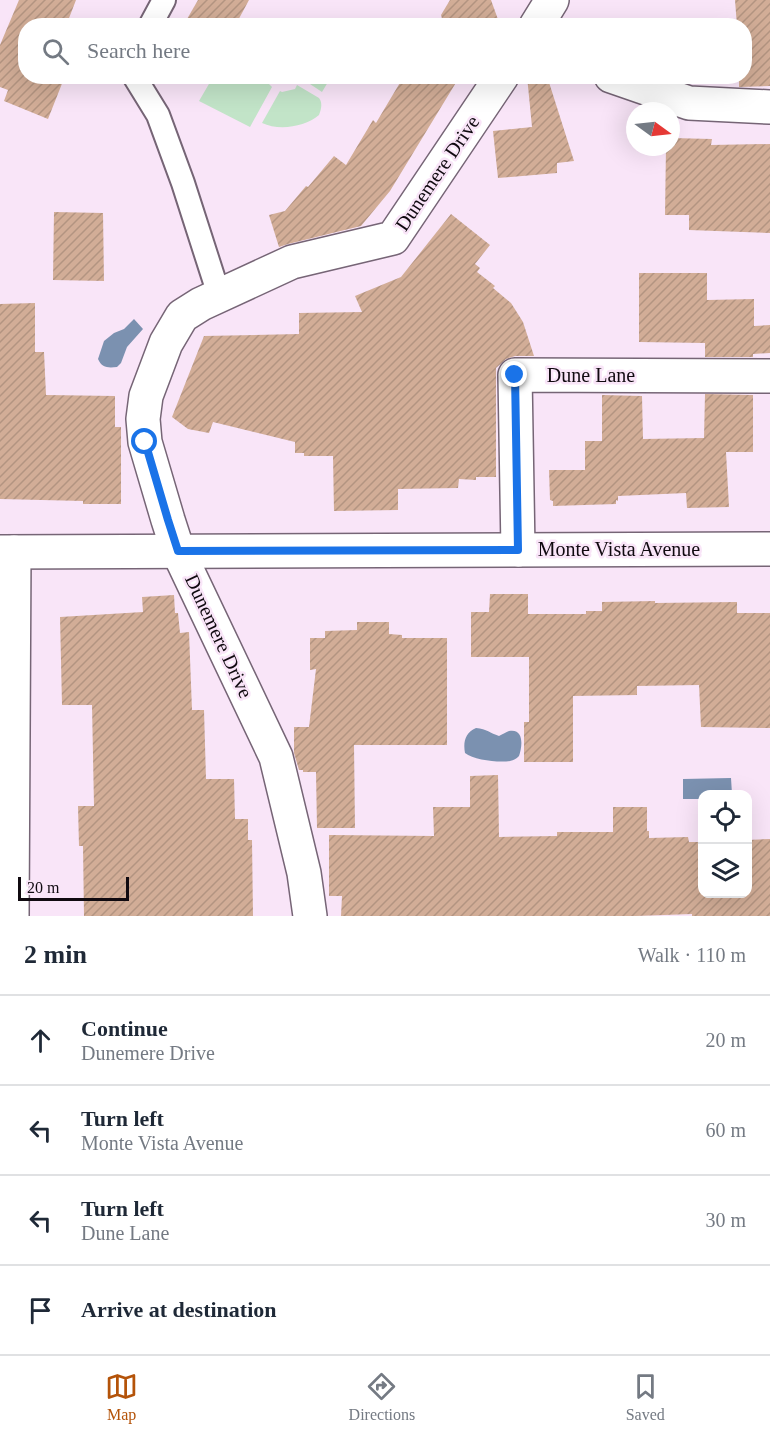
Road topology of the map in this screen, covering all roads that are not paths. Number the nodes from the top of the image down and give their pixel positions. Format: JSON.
{"nodes":[{"id":1,"x":164,"y":0,"type":"edge"},
{"id":2,"x":552,"y":0,"type":"edge"},
{"id":3,"x":154,"y":18,"type":"edge"},
{"id":4,"x":541,"y":18,"type":"edge"},
{"id":5,"x":139,"y":84,"type":"edge"},
{"id":6,"x":497,"y":84,"type":"edge"},
{"id":7,"x":634,"y":84,"type":"edge"},
{"id":8,"x":770,"y":107,"type":"edge"},
{"id":9,"x":219,"y":295,"type":"junction"},
{"id":10,"x":770,"y":376,"type":"edge"},
{"id":11,"x":770,"y":549,"type":"edge"},
{"id":12,"x":518,"y":550,"type":"junction"},
{"id":13,"x":178,"y":551,"type":"junction"},
{"id":14,"x":7,"y":552,"type":"edge"},
{"id":15,"x":12,"y":916,"type":"edge"},
{"id":16,"x":310,"y":916,"type":"edge"}],
"edges":[{"from":1,"to":3,"type":"lane"},
{"from":2,"to":4,"type":"street"},
{"from":5,"to":9,"type":"lane"},
{"from":6,"to":9,"type":"street","name":"Dunemere Drive"},
{"from":7,"to":8,"type":"street"},
{"from":9,"to":13,"type":"street","name":"Dunemere Drive"},
{"from":10,"to":12,"type":"street","name":"Dune Lane"},
{"from":11,"to":12,"type":"street","name":"Monte Vista Avenue"},
{"from":12,"to":13,"type":"street","name":"Monte Vista Avenue"},
{"from":13,"to":14,"type":"street","name":"Monte Vista Avenue"},
{"from":13,"to":16,"type":"street","name":"Dunemere Drive"},
{"from":14,"to":15,"type":"street"}]}
